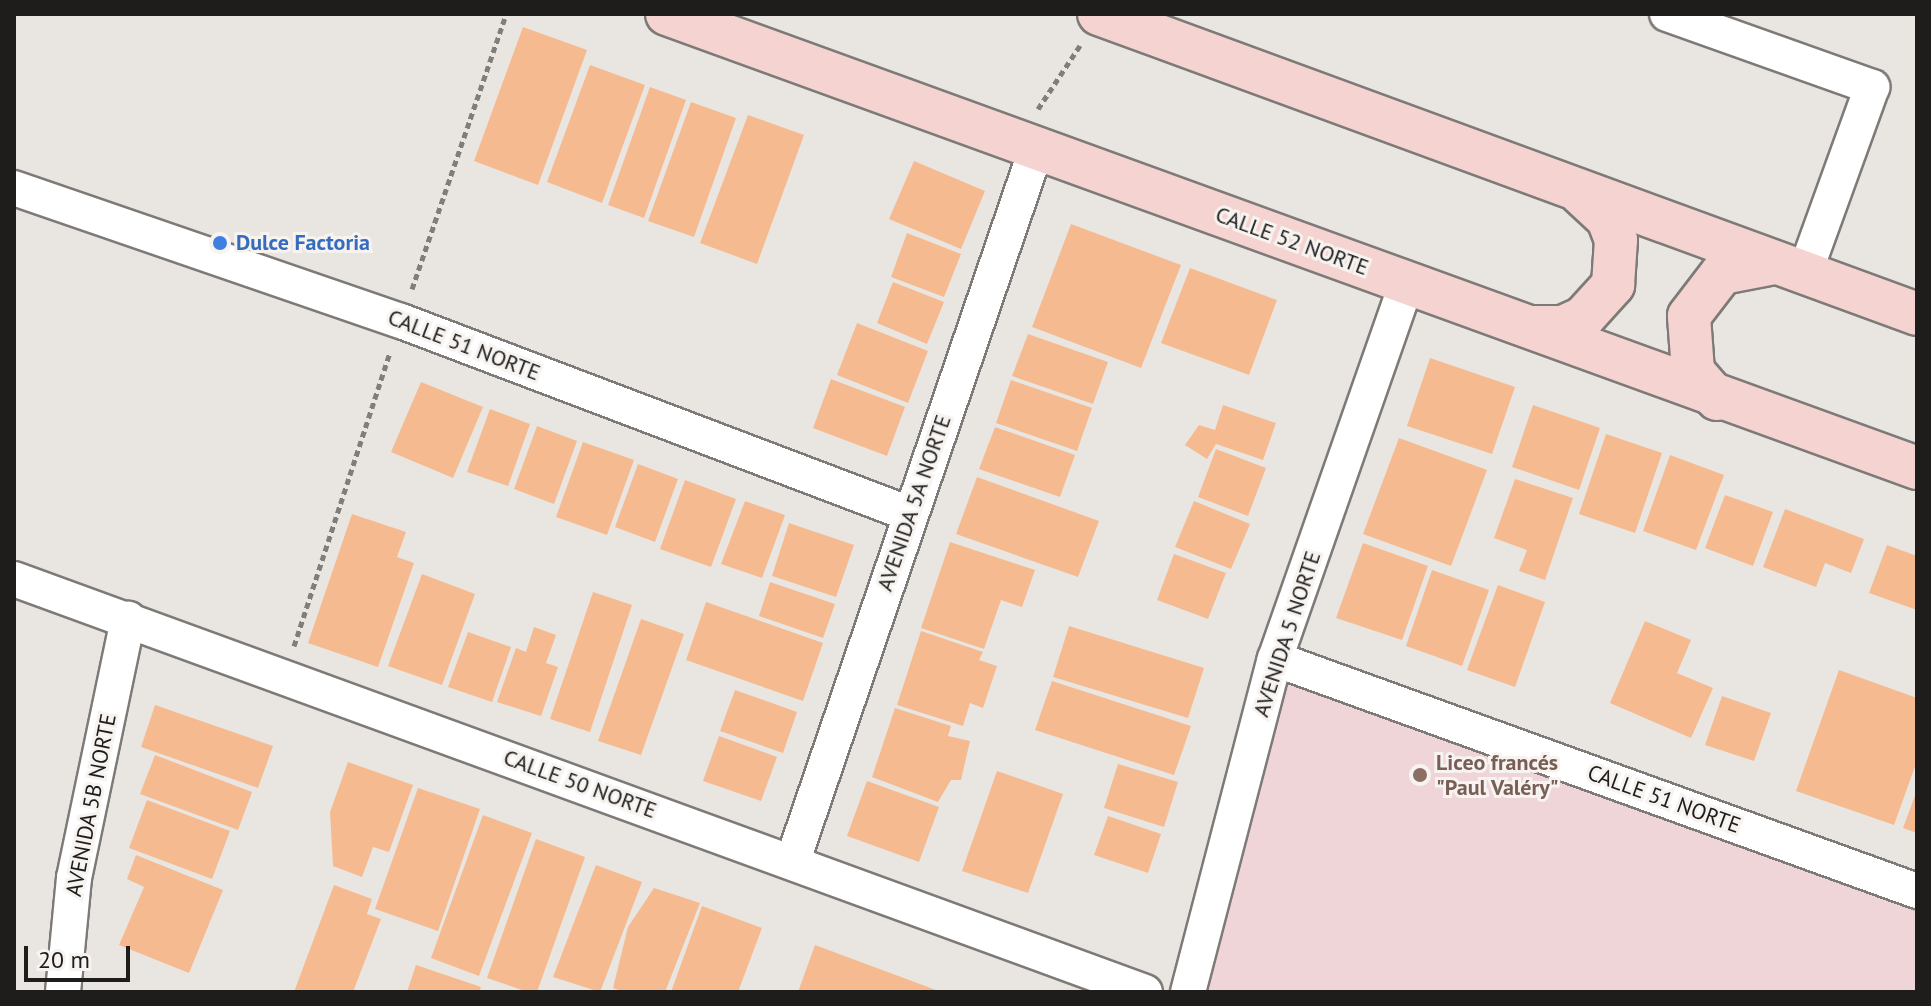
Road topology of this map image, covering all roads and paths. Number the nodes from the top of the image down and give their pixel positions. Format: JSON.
{"nodes":[{"id":1,"x":667,"y":14,"type":"edge"},
{"id":2,"x":1667,"y":14,"type":"edge"},
{"id":3,"x":1116,"y":17,"type":"edge"},
{"id":4,"x":1027,"y":143,"type":"junction"},
{"id":5,"x":14,"y":188,"type":"edge"},
{"id":6,"x":1575,"y":190,"type":"junction"},
{"id":7,"x":1790,"y":268,"type":"junction"},
{"id":8,"x":1407,"y":283,"type":"junction"},
{"id":9,"x":1917,"y":314,"type":"edge"},
{"id":10,"x":1518,"y":324,"type":"junction"},
{"id":11,"x":1717,"y":399,"type":"junction"},
{"id":12,"x":1917,"y":468,"type":"edge"},
{"id":13,"x":910,"y":514,"type":"junction"},
{"id":14,"x":14,"y":579,"type":"edge"},
{"id":15,"x":128,"y":619,"type":"junction"},
{"id":16,"x":1275,"y":659,"type":"junction"},
{"id":17,"x":793,"y":860,"type":"junction"},
{"id":18,"x":1917,"y":891,"type":"edge"},
{"id":19,"x":63,"y":992,"type":"edge"},
{"id":20,"x":1145,"y":992,"type":"edge"},
{"id":21,"x":1188,"y":992,"type":"edge"}],
"edges":[{"from":1,"to":4,"type":"main road","name":"CALLE 52 NORTE"},
{"from":2,"to":7,"type":"street"},
{"from":3,"to":4,"type":"path"},
{"from":3,"to":6,"type":"main road"},
{"from":4,"to":8,"type":"main road","name":"CALLE 52 NORTE"},
{"from":4,"to":13,"type":"street","name":"AVENIDA 5A NORTE"},
{"from":5,"to":13,"type":"street","name":"CALLE 51 NORTE"},
{"from":6,"to":7,"type":"main road"},
{"from":6,"to":10,"type":"main road"},
{"from":7,"to":9,"type":"main road"},
{"from":7,"to":11,"type":"main road"},
{"from":8,"to":10,"type":"main road","name":"CALLE 52 NORTE"},
{"from":8,"to":16,"type":"street","name":"AVENIDA 5 NORTE"},
{"from":10,"to":11,"type":"main road","name":"CALLE 52 NORTE"},
{"from":11,"to":12,"type":"main road","name":"CALLE 52 NORTE"},
{"from":13,"to":17,"type":"street","name":"AVENIDA 5A NORTE"},
{"from":14,"to":15,"type":"street","name":"CALLE 50 NORTE"},
{"from":15,"to":17,"type":"street","name":"CALLE 50 NORTE"},
{"from":15,"to":19,"type":"street","name":"AVENIDA 5B NORTE"},
{"from":16,"to":18,"type":"street","name":"CALLE 51 NORTE"},
{"from":16,"to":21,"type":"street","name":"AVENIDA 5 NORTE"},
{"from":17,"to":20,"type":"street","name":"CALLE 50 NORTE"}]}
